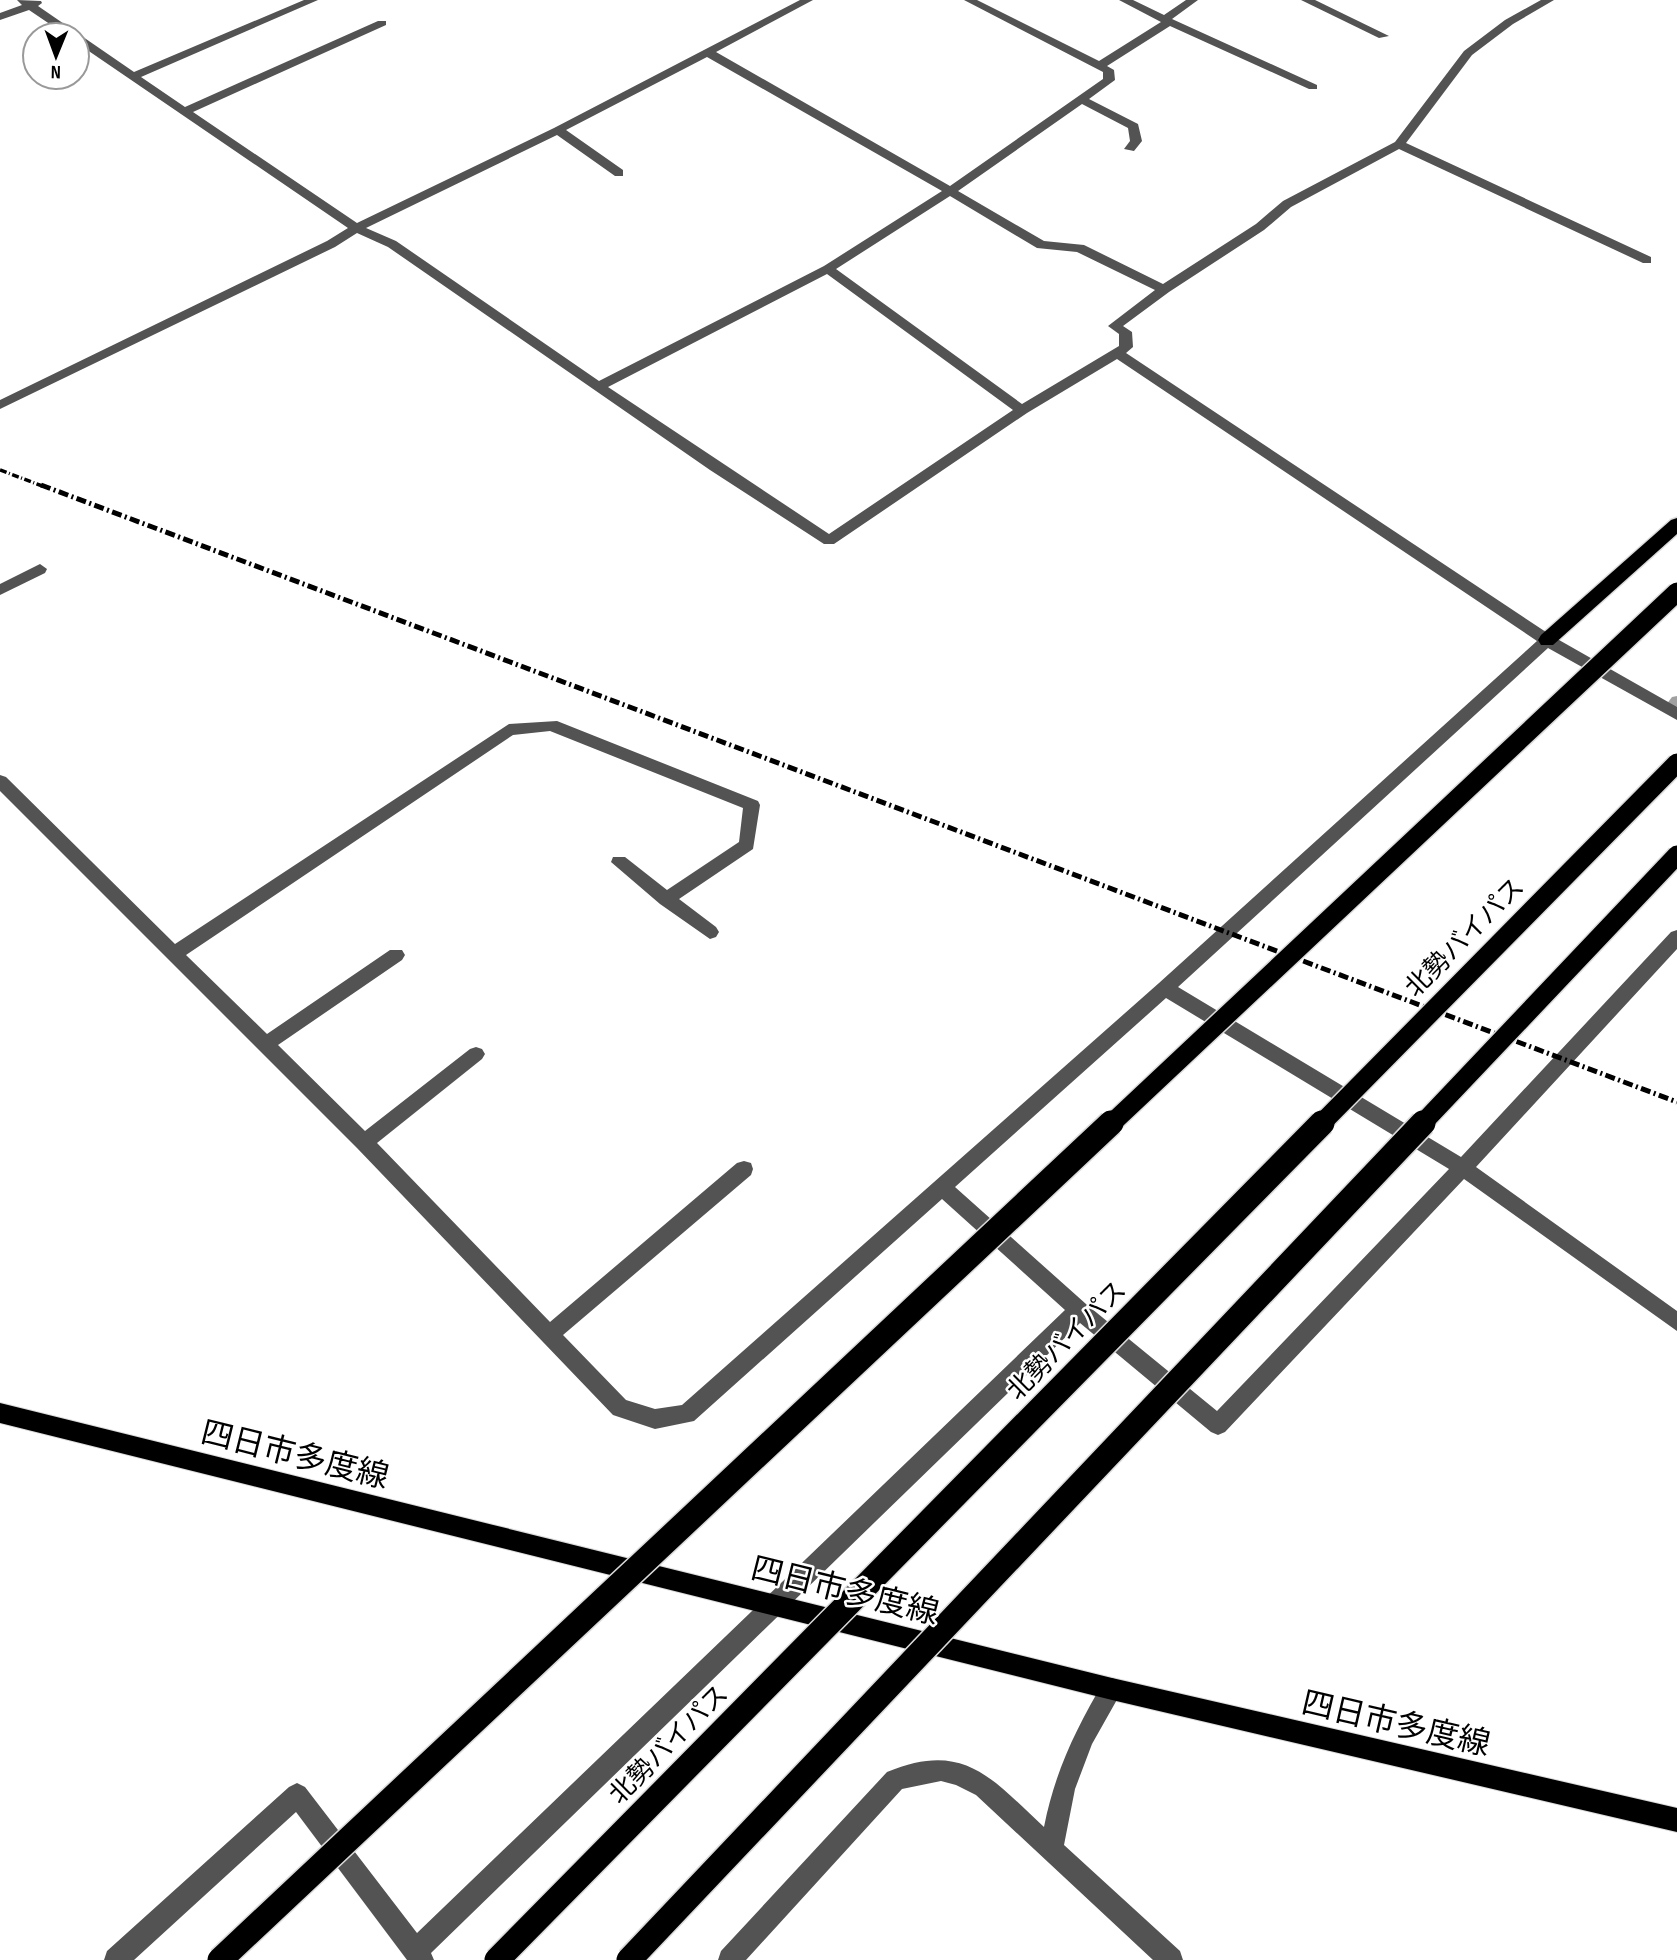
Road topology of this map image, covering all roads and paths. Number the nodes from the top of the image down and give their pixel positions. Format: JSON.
{"nodes":[{"id":1,"x":43,"y":0,"type":"edge"},
{"id":2,"x":313,"y":0,"type":"edge"},
{"id":3,"x":808,"y":0,"type":"edge"},
{"id":4,"x":969,"y":0,"type":"edge"},
{"id":5,"x":1124,"y":0,"type":"edge"},
{"id":6,"x":1193,"y":0,"type":"edge"},
{"id":7,"x":1306,"y":0,"type":"edge"},
{"id":8,"x":1549,"y":0,"type":"edge"},
{"id":9,"x":26,"y":3,"type":"edge"},
{"id":10,"x":0,"y":17,"type":"edge"},
{"id":11,"x":53,"y":21,"type":"edge"},
{"id":12,"x":1166,"y":21,"type":"junction"},
{"id":13,"x":382,"y":23,"type":"dead end"},
{"id":14,"x":1383,"y":36,"type":"dead end"},
{"id":15,"x":91,"y":47,"type":"edge"},
{"id":16,"x":709,"y":53,"type":"junction"},
{"id":17,"x":1099,"y":66,"type":"junction"},
{"id":18,"x":133,"y":76,"type":"junction"},
{"id":19,"x":1313,"y":87,"type":"dead end"},
{"id":20,"x":1082,"y":100,"type":"junction"},
{"id":21,"x":185,"y":111,"type":"junction"},
{"id":22,"x":558,"y":130,"type":"junction"},
{"id":23,"x":1399,"y":144,"type":"junction"},
{"id":24,"x":1130,"y":149,"type":"dead end"},
{"id":25,"x":619,"y":173,"type":"dead end"},
{"id":26,"x":950,"y":191,"type":"junction"},
{"id":27,"x":356,"y":228,"type":"junction"},
{"id":28,"x":1647,"y":260,"type":"dead end"},
{"id":29,"x":828,"y":269,"type":"junction"},
{"id":30,"x":1164,"y":289,"type":"junction"},
{"id":31,"x":1116,"y":352,"type":"junction"},
{"id":32,"x":599,"y":386,"type":"junction"},
{"id":33,"x":0,"y":405,"type":"edge"},
{"id":34,"x":1022,"y":410,"type":"junction"},
{"id":35,"x":1677,"y":524,"type":"edge"},
{"id":36,"x":40,"y":569,"type":"dead end"},
{"id":37,"x":0,"y":590,"type":"edge"},
{"id":38,"x":1677,"y":592,"type":"edge"},
{"id":39,"x":1547,"y":640,"type":"junction"},
{"id":40,"x":1677,"y":714,"type":"edge"},
{"id":41,"x":1677,"y":763,"type":"edge"},
{"id":42,"x":4,"y":792,"type":"edge"},
{"id":43,"x":1677,"y":855,"type":"edge"},
{"id":44,"x":619,"y":862,"type":"dead end"},
{"id":45,"x":666,"y":899,"type":"junction"},
{"id":46,"x":710,"y":932,"type":"dead end"},
{"id":47,"x":1677,"y":937,"type":"edge"},
{"id":48,"x":174,"y":954,"type":"junction"},
{"id":49,"x":396,"y":954,"type":"dead end"},
{"id":50,"x":1165,"y":988,"type":"junction"},
{"id":51,"x":265,"y":1045,"type":"junction"},
{"id":52,"x":476,"y":1054,"type":"dead end"},
{"id":53,"x":364,"y":1142,"type":"junction"},
{"id":54,"x":1462,"y":1167,"type":"junction"},
{"id":55,"x":744,"y":1169,"type":"dead end"},
{"id":56,"x":942,"y":1187,"type":"junction"},
{"id":57,"x":1079,"y":1310,"type":"junction"},
{"id":58,"x":1677,"y":1322,"type":"edge"},
{"id":59,"x":549,"y":1335,"type":"junction"},
{"id":60,"x":0,"y":1413,"type":"edge"},
{"id":61,"x":776,"y":1605,"type":"junction"},
{"id":62,"x":1112,"y":1689,"type":"junction"},
{"id":63,"x":1677,"y":1820,"type":"edge"},
{"id":64,"x":1052,"y":1848,"type":"junction"},
{"id":65,"x":419,"y":1955,"type":"edge"},
{"id":66,"x":116,"y":1960,"type":"edge"},
{"id":67,"x":220,"y":1960,"type":"edge"},
{"id":68,"x":496,"y":1960,"type":"edge"},
{"id":69,"x":628,"y":1960,"type":"edge"},
{"id":70,"x":730,"y":1960,"type":"edge"},
{"id":71,"x":1171,"y":1960,"type":"edge"}],
"edges":[{"from":1,"to":9,"type":"street"},
{"from":2,"to":18,"type":"street"},
{"from":3,"to":16,"type":"street"},
{"from":4,"to":17,"type":"street"},
{"from":5,"to":12,"type":"street"},
{"from":6,"to":12,"type":"street"},
{"from":7,"to":14,"type":"street"},
{"from":8,"to":23,"type":"street"},
{"from":9,"to":10,"type":"street"},
{"from":9,"to":11,"type":"street"},
{"from":12,"to":17,"type":"street"},
{"from":12,"to":19,"type":"street"},
{"from":13,"to":21,"type":"street"},
{"from":15,"to":18,"type":"street"},
{"from":16,"to":22,"type":"street"},
{"from":16,"to":26,"type":"street"},
{"from":17,"to":20,"type":"street"},
{"from":18,"to":21,"type":"street"},
{"from":20,"to":24,"type":"street"},
{"from":20,"to":26,"type":"street"},
{"from":21,"to":27,"type":"street"},
{"from":22,"to":25,"type":"street"},
{"from":22,"to":27,"type":"street"},
{"from":23,"to":28,"type":"street"},
{"from":23,"to":30,"type":"street"},
{"from":26,"to":29,"type":"street"},
{"from":26,"to":30,"type":"street"},
{"from":27,"to":32,"type":"street"},
{"from":27,"to":33,"type":"street"},
{"from":29,"to":32,"type":"street"},
{"from":29,"to":34,"type":"street"},
{"from":30,"to":31,"type":"street"},
{"from":31,"to":34,"type":"street"},
{"from":31,"to":39,"type":"street"},
{"from":32,"to":34,"type":"street"},
{"from":35,"to":39,"type":"highway"},
{"from":36,"to":37,"type":"street"},
{"from":38,"to":67,"type":"highway","bridge":true},
{"from":39,"to":40,"type":"street"},
{"from":39,"to":50,"type":"street"},
{"from":41,"to":68,"type":"highway","name":"北勢バイパス","bridge":true},
{"from":42,"to":48,"type":"street"},
{"from":43,"to":69,"type":"highway","bridge":true},
{"from":44,"to":45,"type":"street"},
{"from":45,"to":46,"type":"street"},
{"from":45,"to":48,"type":"street"},
{"from":47,"to":54,"type":"street"},
{"from":48,"to":51,"type":"street"},
{"from":49,"to":51,"type":"street"},
{"from":50,"to":54,"type":"street"},
{"from":50,"to":56,"type":"street"},
{"from":51,"to":53,"type":"street"},
{"from":52,"to":53,"type":"street"},
{"from":53,"to":59,"type":"street"},
{"from":54,"to":57,"type":"street"},
{"from":54,"to":58,"type":"street"},
{"from":55,"to":59,"type":"street"},
{"from":56,"to":57,"type":"street"},
{"from":56,"to":59,"type":"street"},
{"from":57,"to":61,"type":"street"},
{"from":60,"to":61,"type":"main road","name":"四日市多度線"},
{"from":61,"to":62,"type":"main road","name":"四日市多度線"},
{"from":61,"to":65,"type":"street"},
{"from":62,"to":63,"type":"main road","name":"四日市多度線"},
{"from":62,"to":64,"type":"street"},
{"from":64,"to":70,"type":"street"},
{"from":64,"to":71,"type":"street"},
{"from":65,"to":66,"type":"street"}]}
